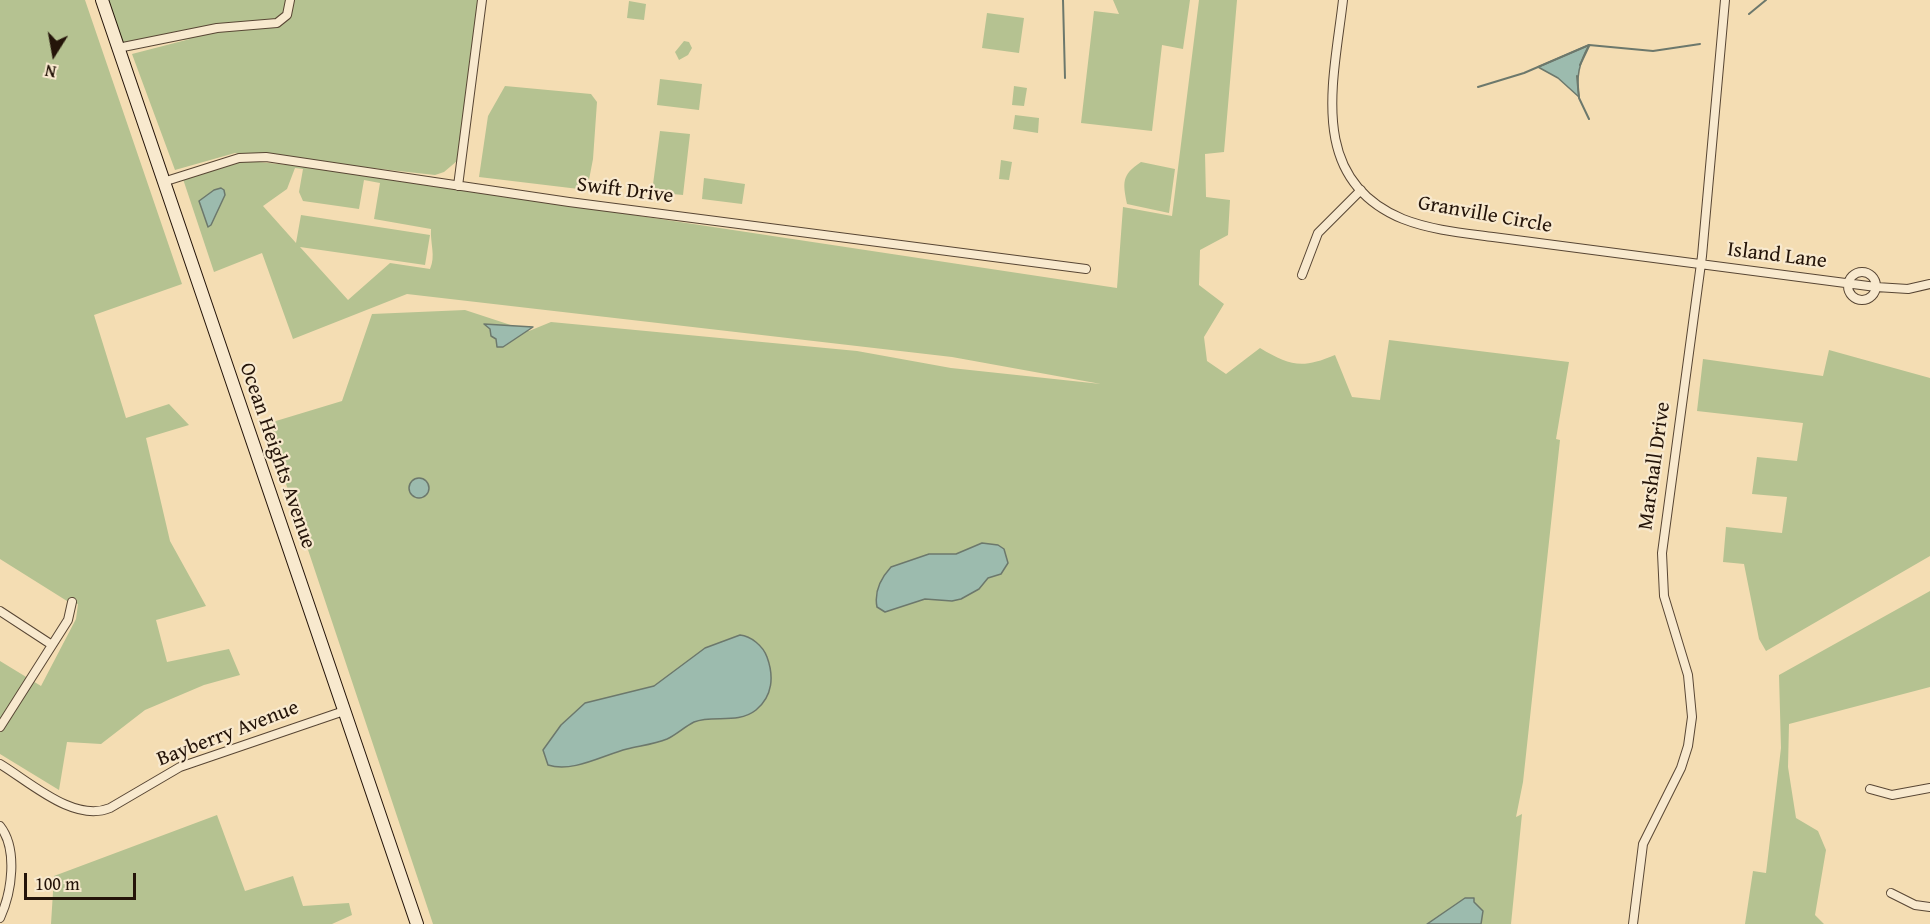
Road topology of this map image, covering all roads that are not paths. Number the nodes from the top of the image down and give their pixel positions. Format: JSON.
{"nodes":[{"id":1,"x":102,"y":0,"type":"edge"},
{"id":2,"x":290,"y":0,"type":"edge"},
{"id":3,"x":482,"y":0,"type":"edge"},
{"id":4,"x":1343,"y":0,"type":"edge"},
{"id":5,"x":1725,"y":0,"type":"edge"},
{"id":6,"x":118,"y":48,"type":"junction"},
{"id":7,"x":164,"y":182,"type":"junction"},
{"id":8,"x":458,"y":186,"type":"junction"},
{"id":9,"x":1362,"y":190,"type":"junction"},
{"id":10,"x":1701,"y":265,"type":"junction"},
{"id":11,"x":1086,"y":269,"type":"dead end"},
{"id":12,"x":1302,"y":275,"type":"dead end"},
{"id":13,"x":1849,"y":282,"type":"junction"},
{"id":14,"x":1930,"y":284,"type":"edge"},
{"id":15,"x":1876,"y":287,"type":"junction"},
{"id":16,"x":72,"y":602,"type":"dead end"},
{"id":17,"x":0,"y":612,"type":"edge"},
{"id":18,"x":52,"y":645,"type":"junction"},
{"id":19,"x":344,"y":711,"type":"junction"},
{"id":20,"x":0,"y":727,"type":"edge"},
{"id":21,"x":0,"y":764,"type":"edge"},
{"id":22,"x":1930,"y":788,"type":"edge"},
{"id":23,"x":1870,"y":789,"type":"dead end"},
{"id":24,"x":0,"y":826,"type":"edge"},
{"id":25,"x":1891,"y":893,"type":"dead end"},
{"id":26,"x":1930,"y":907,"type":"edge"},
{"id":27,"x":0,"y":918,"type":"edge"},
{"id":28,"x":417,"y":924,"type":"edge"},
{"id":29,"x":1633,"y":924,"type":"edge"}],
"edges":[{"from":1,"to":6,"type":"main road","name":"Ocean Heights Avenue"},
{"from":2,"to":6,"type":"street"},
{"from":3,"to":8,"type":"street"},
{"from":4,"to":9,"type":"street","name":"Granville Circle"},
{"from":5,"to":10,"type":"street","name":"Marshall Drive"},
{"from":6,"to":7,"type":"main road","name":"Ocean Heights Avenue"},
{"from":7,"to":8,"type":"street","name":"Swift Drive"},
{"from":7,"to":19,"type":"main road","name":"Ocean Heights Avenue"},
{"from":8,"to":11,"type":"street","name":"Swift Drive"},
{"from":9,"to":10,"type":"street","name":"Granville Circle"},
{"from":9,"to":12,"type":"street"},
{"from":10,"to":13,"type":"street","name":"Island Lane"},
{"from":10,"to":29,"type":"street","name":"Marshall Drive"},
{"from":13,"to":15,"type":"street","name":"Island Lane"},
{"from":13,"to":15,"type":"street","name":"Island Lane"},
{"from":14,"to":15,"type":"street","name":"Island Lane"},
{"from":16,"to":18,"type":"street"},
{"from":17,"to":18,"type":"street"},
{"from":18,"to":20,"type":"street"},
{"from":19,"to":21,"type":"street","name":"Bayberry Avenue"},
{"from":19,"to":28,"type":"main road","name":"Ocean Heights Avenue"},
{"from":22,"to":23,"type":"street"},
{"from":24,"to":27,"type":"street"},
{"from":25,"to":26,"type":"street"}]}
